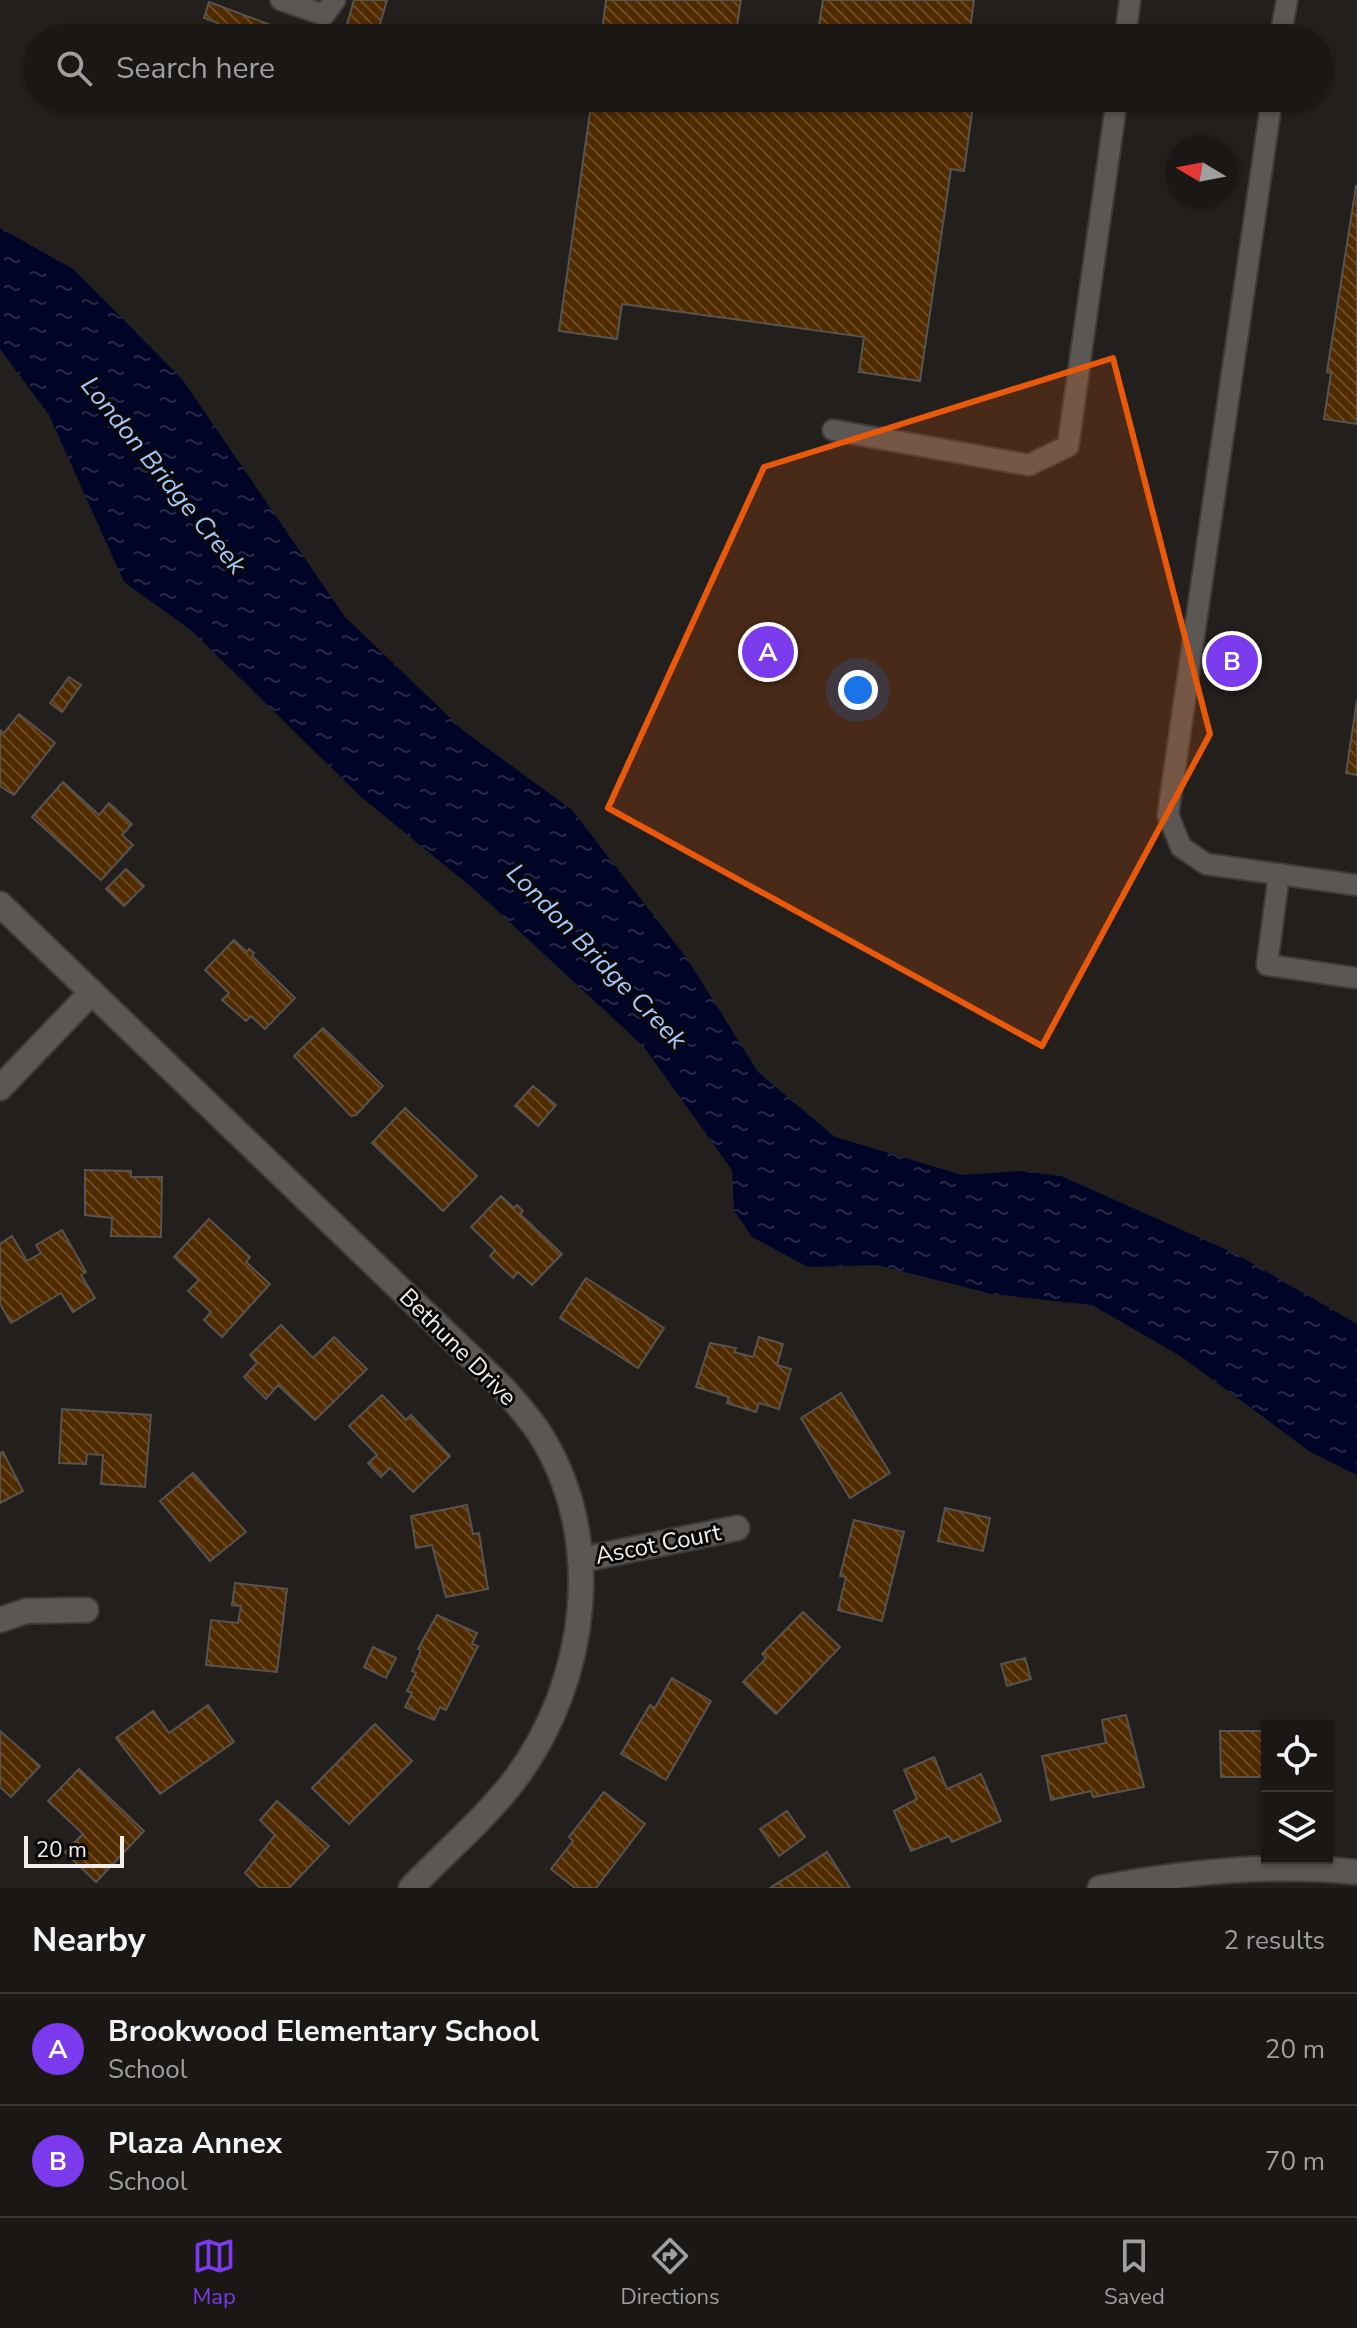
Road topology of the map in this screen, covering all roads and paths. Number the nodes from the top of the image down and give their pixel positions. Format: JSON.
{"nodes":[{"id":1,"x":281,"y":0,"type":"edge"},
{"id":2,"x":335,"y":0,"type":"edge"},
{"id":3,"x":1130,"y":0,"type":"edge"},
{"id":4,"x":1287,"y":0,"type":"edge"},
{"id":5,"x":1127,"y":24,"type":"edge"},
{"id":6,"x":1283,"y":24,"type":"edge"},
{"id":7,"x":1115,"y":112,"type":"edge"},
{"id":8,"x":1270,"y":112,"type":"edge"},
{"id":9,"x":833,"y":430,"type":"dead end"},
{"id":10,"x":1279,"y":874,"type":"junction"},
{"id":11,"x":1357,"y":885,"type":"edge"},
{"id":12,"x":0,"y":904,"type":"edge"},
{"id":13,"x":1357,"y":978,"type":"edge"},
{"id":14,"x":92,"y":992,"type":"junction"},
{"id":15,"x":0,"y":1088,"type":"edge"},
{"id":16,"x":737,"y":1528,"type":"dead end"},
{"id":17,"x":580,"y":1560,"type":"junction"},
{"id":18,"x":86,"y":1610,"type":"dead end"},
{"id":19,"x":0,"y":1620,"type":"edge"},
{"id":20,"x":1357,"y":1872,"type":"edge"},
{"id":21,"x":411,"y":1888,"type":"edge"},
{"id":22,"x":1100,"y":1888,"type":"edge"}],
"edges":[{"from":1,"to":2,"type":"lane"},
{"from":3,"to":5,"type":"lane"},
{"from":4,"to":6,"type":"lane"},
{"from":7,"to":9,"type":"lane"},
{"from":8,"to":10,"type":"lane"},
{"from":10,"to":11,"type":"lane"},
{"from":10,"to":13,"type":"lane"},
{"from":12,"to":14,"type":"street","name":"Bethune Drive"},
{"from":14,"to":15,"type":"street"},
{"from":14,"to":17,"type":"street","name":"Bethune Drive"},
{"from":16,"to":17,"type":"street","name":"Ascot Court"},
{"from":17,"to":21,"type":"street","name":"Bethune Drive"},
{"from":18,"to":19,"type":"street"},
{"from":20,"to":22,"type":"street"}]}
